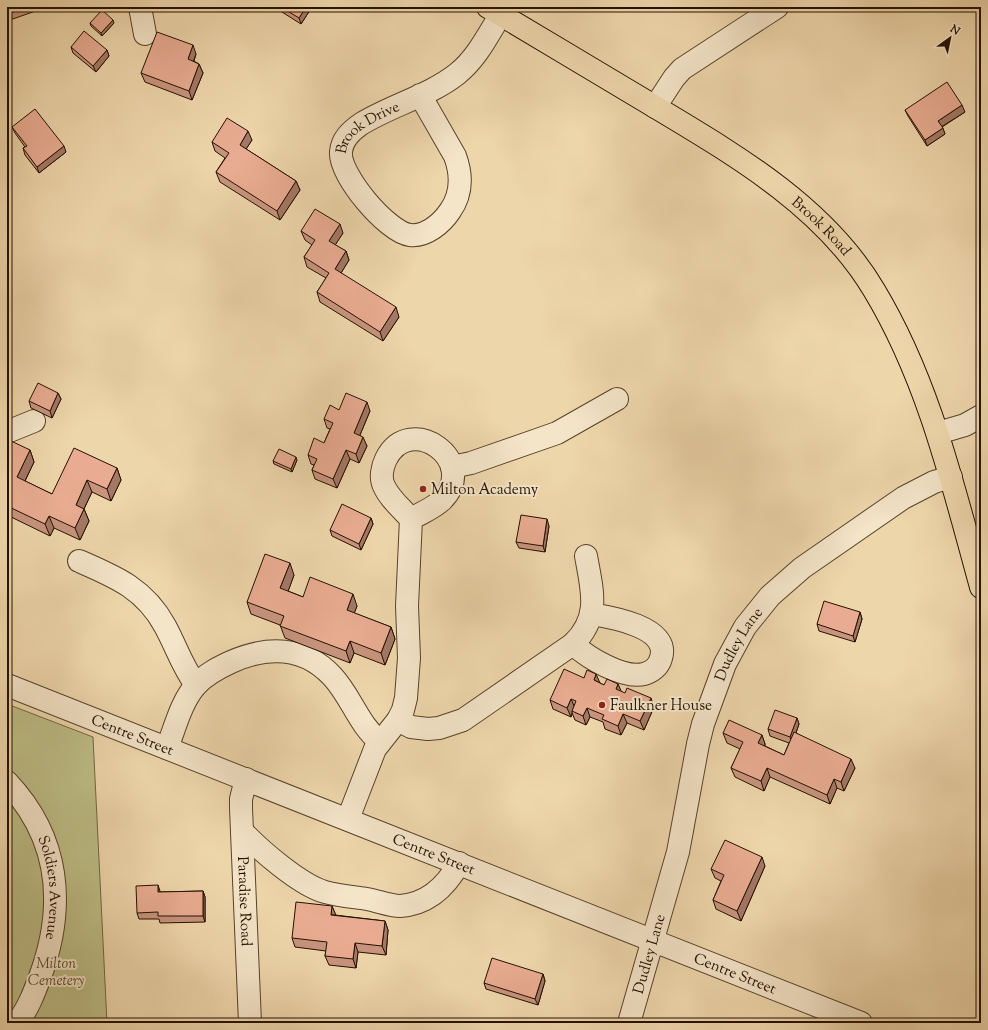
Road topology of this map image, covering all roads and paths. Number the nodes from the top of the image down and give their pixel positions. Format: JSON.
{"nodes":[{"id":1,"x":140,"y":7,"type":"edge"},
{"id":2,"x":777,"y":7,"type":"edge"},
{"id":3,"x":495,"y":11,"type":"edge"},
{"id":4,"x":145,"y":34,"type":"dead end"},
{"id":5,"x":420,"y":95,"type":"junction"},
{"id":6,"x":655,"y":107,"type":"junction"},
{"id":7,"x":617,"y":399,"type":"dead end"},
{"id":8,"x":981,"y":416,"type":"edge"},
{"id":9,"x":34,"y":421,"type":"dead end"},
{"id":10,"x":7,"y":432,"type":"edge"},
{"id":11,"x":938,"y":433,"type":"junction"},
{"id":12,"x":452,"y":468,"type":"junction"},
{"id":13,"x":951,"y":477,"type":"junction"},
{"id":14,"x":411,"y":519,"type":"junction"},
{"id":15,"x":586,"y":556,"type":"dead end"},
{"id":16,"x":80,"y":561,"type":"dead end"},
{"id":17,"x":981,"y":588,"type":"edge"},
{"id":18,"x":591,"y":614,"type":"junction"},
{"id":19,"x":573,"y":644,"type":"junction"},
{"id":20,"x":7,"y":685,"type":"edge"},
{"id":21,"x":196,"y":685,"type":"junction"},
{"id":22,"x":398,"y":720,"type":"junction"},
{"id":23,"x":380,"y":742,"type":"junction"},
{"id":24,"x":168,"y":748,"type":"junction"},
{"id":25,"x":246,"y":780,"type":"junction"},
{"id":26,"x":7,"y":782,"type":"edge"},
{"id":27,"x":348,"y":819,"type":"junction"},
{"id":28,"x":242,"y":831,"type":"junction"},
{"id":29,"x":459,"y":863,"type":"junction"},
{"id":30,"x":652,"y":940,"type":"junction"},
{"id":31,"x":831,"y":1018,"type":"edge"},
{"id":32,"x":22,"y":1019,"type":"edge"},
{"id":33,"x":250,"y":1023,"type":"edge"},
{"id":34,"x":629,"y":1023,"type":"edge"},
{"id":35,"x":861,"y":1023,"type":"edge"}],
"edges":[{"from":1,"to":4,"type":"street"},
{"from":2,"to":6,"type":"street"},
{"from":3,"to":5,"type":"street","name":"Brook Drive"},
{"from":3,"to":6,"type":"main road","name":"Brook Road"},
{"from":5,"to":5,"type":"street","name":"Brook Drive"},
{"from":6,"to":11,"type":"main road","name":"Brook Road"},
{"from":7,"to":12,"type":"street"},
{"from":8,"to":11,"type":"street"},
{"from":9,"to":10,"type":"street"},
{"from":11,"to":13,"type":"main road","name":"Brook Road"},
{"from":12,"to":14,"type":"street"},
{"from":12,"to":14,"type":"street"},
{"from":13,"to":17,"type":"main road","name":"Brook Road"},
{"from":13,"to":30,"type":"street","name":"Dudley Lane"},
{"from":14,"to":22,"type":"street"},
{"from":15,"to":18,"type":"street"},
{"from":16,"to":21,"type":"street"},
{"from":18,"to":19,"type":"street"},
{"from":18,"to":19,"type":"street"},
{"from":19,"to":22,"type":"street"},
{"from":20,"to":24,"type":"street","name":"Centre Street"},
{"from":21,"to":23,"type":"street"},
{"from":21,"to":24,"type":"street"},
{"from":22,"to":23,"type":"street"},
{"from":23,"to":27,"type":"street"},
{"from":24,"to":25,"type":"street","name":"Centre Street"},
{"from":25,"to":27,"type":"street","name":"Centre Street"},
{"from":25,"to":28,"type":"street","name":"Paradise Road"},
{"from":26,"to":32,"type":"street","name":"Soldiers Avenue"},
{"from":27,"to":29,"type":"street","name":"Centre Street"},
{"from":28,"to":29,"type":"street"},
{"from":28,"to":33,"type":"street","name":"Paradise Road"},
{"from":29,"to":30,"type":"street","name":"Centre Street"},
{"from":30,"to":31,"type":"street","name":"Centre Street"},
{"from":30,"to":34,"type":"street","name":"Dudley Lane"},
{"from":31,"to":35,"type":"street","name":"Centre Street"}]}
